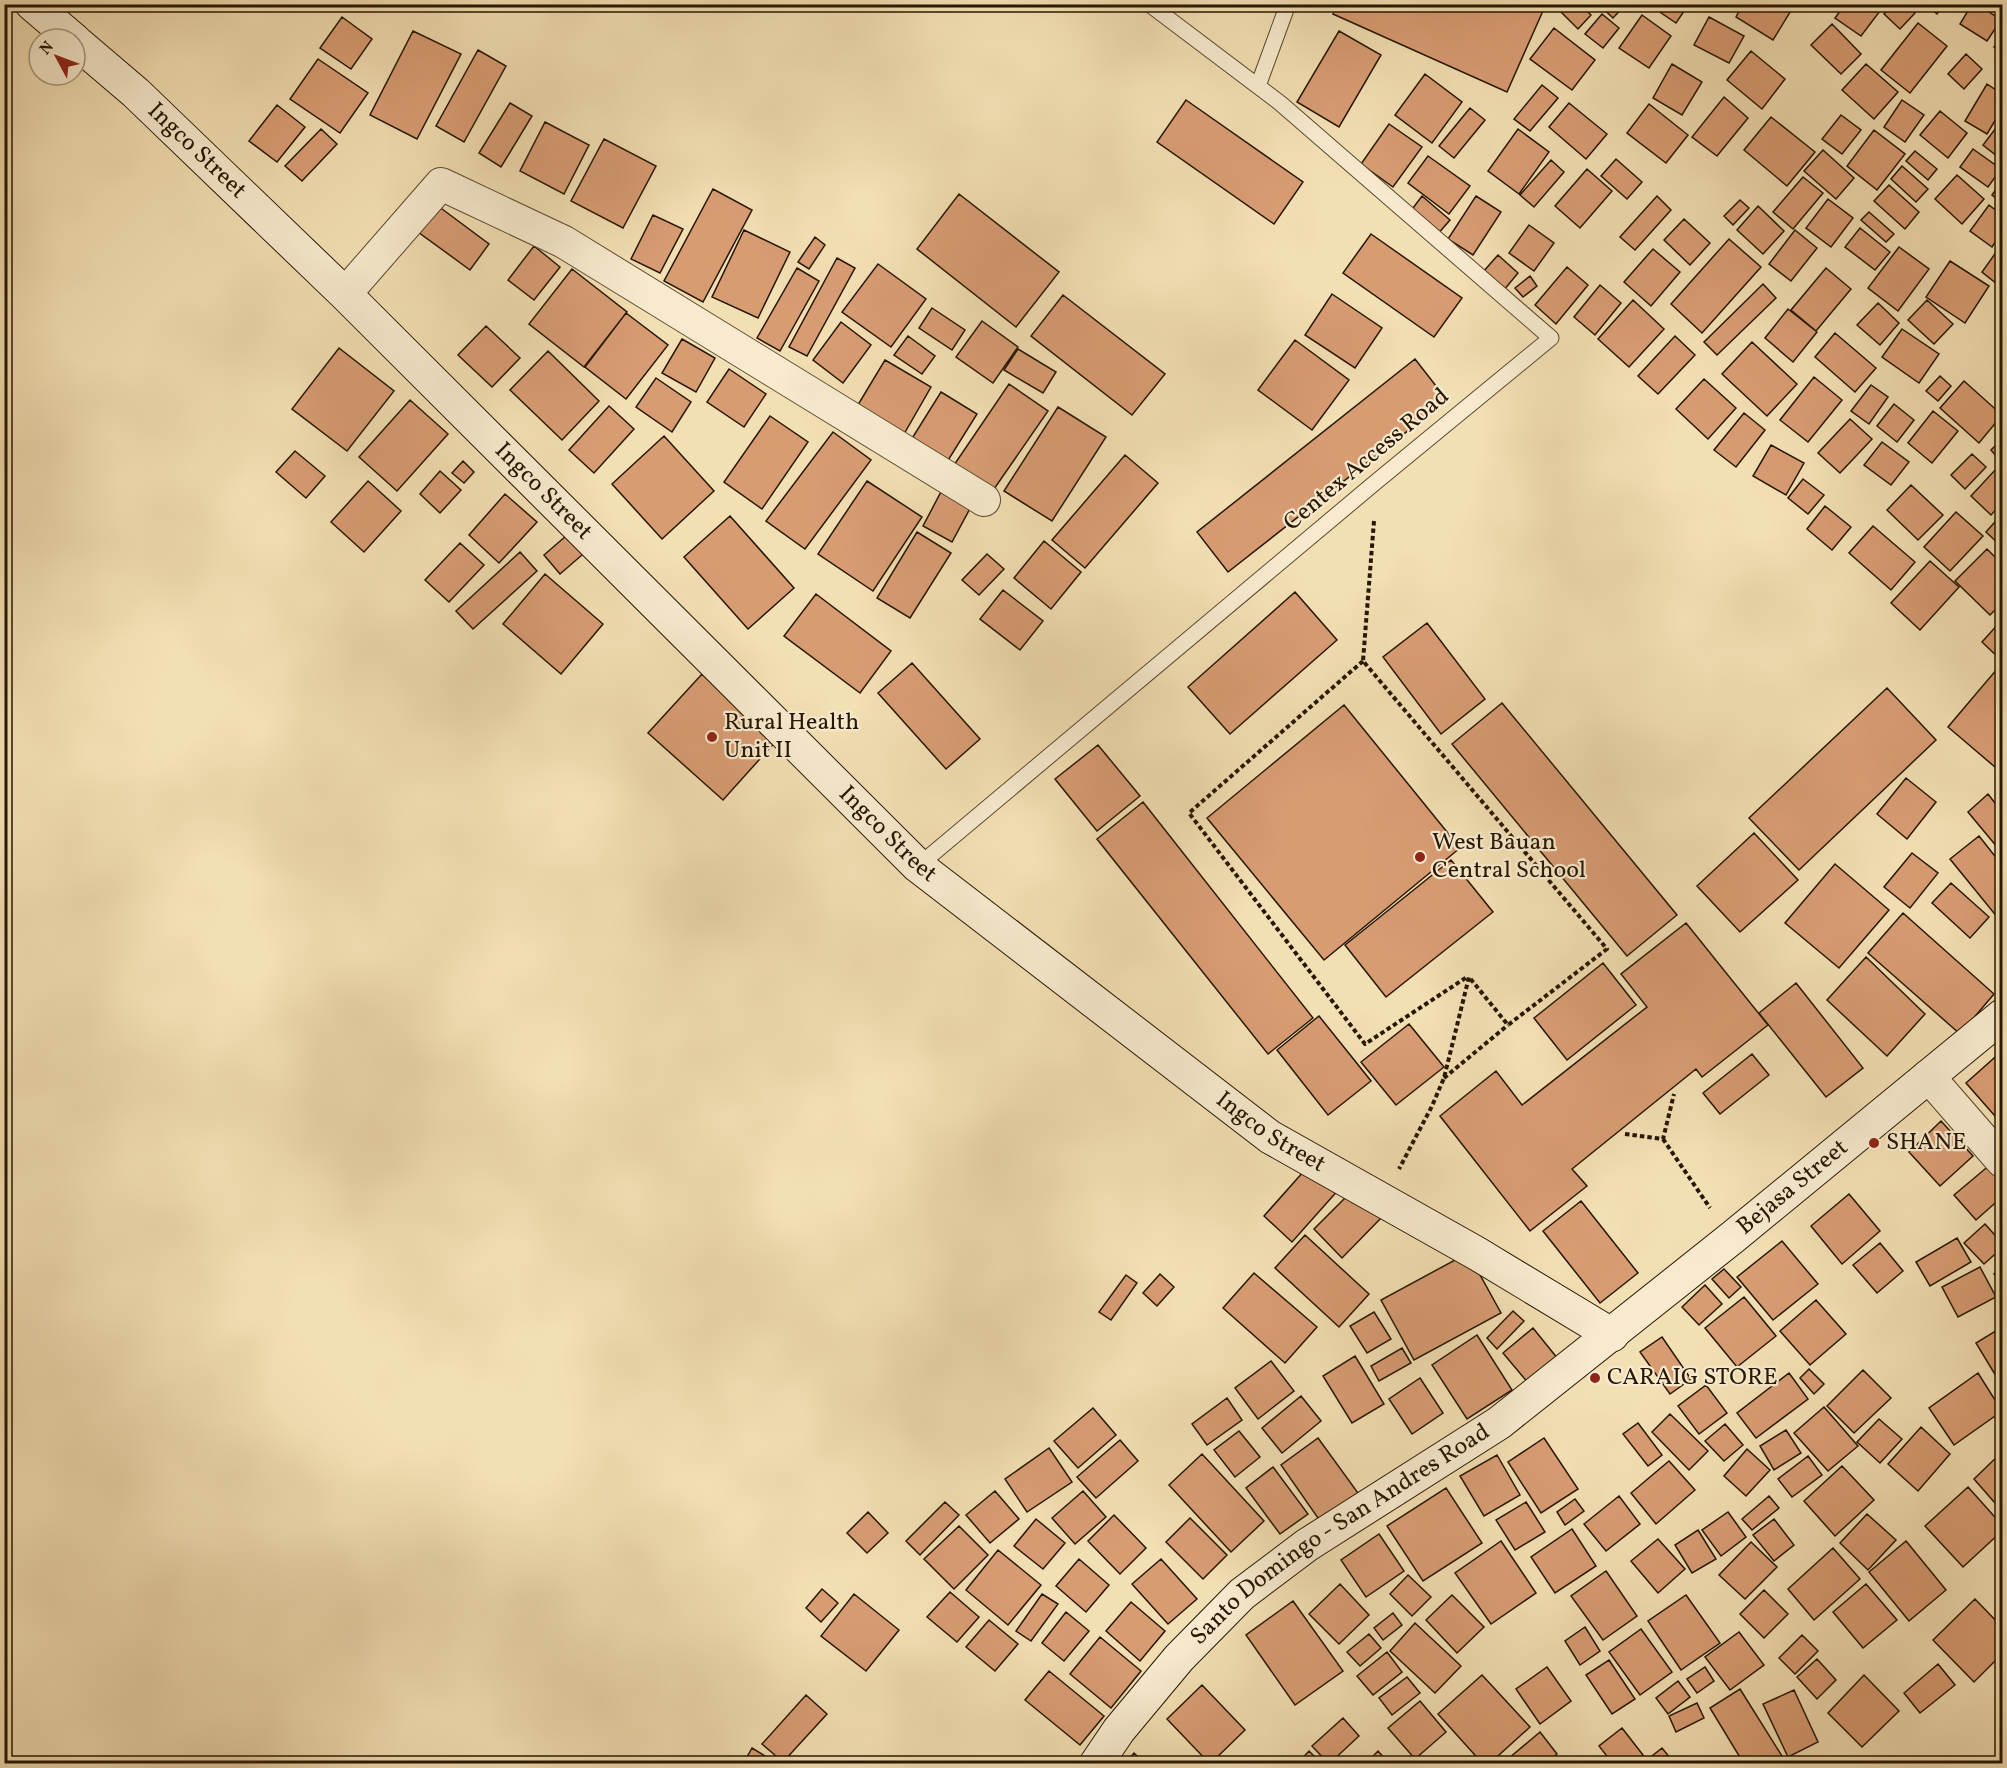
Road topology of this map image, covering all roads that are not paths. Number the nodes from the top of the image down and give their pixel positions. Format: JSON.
{"nodes":[{"id":1,"x":32,"y":4,"type":"edge"},
{"id":2,"x":1149,"y":4,"type":"edge"},
{"id":3,"x":1288,"y":4,"type":"edge"},
{"id":4,"x":59,"y":27,"type":"edge"},
{"id":5,"x":87,"y":51,"type":"edge"},
{"id":6,"x":1258,"y":86,"type":"junction"},
{"id":7,"x":345,"y":294,"type":"junction"},
{"id":8,"x":984,"y":500,"type":"dead end"},
{"id":9,"x":918,"y":866,"type":"junction"},
{"id":10,"x":2002,"y":1016,"type":"edge"},
{"id":11,"x":1928,"y":1076,"type":"junction"},
{"id":12,"x":2002,"y":1161,"type":"edge"},
{"id":13,"x":1612,"y":1335,"type":"junction"},
{"id":14,"x":1096,"y":1764,"type":"edge"}],
"edges":[{"from":1,"to":4,"type":"street","name":"Ingco Street"},
{"from":2,"to":6,"type":"lane","name":"Centex Access Road"},
{"from":3,"to":6,"type":"lane"},
{"from":5,"to":7,"type":"street","name":"Ingco Street"},
{"from":6,"to":9,"type":"lane","name":"Centex Access Road"},
{"from":7,"to":8,"type":"street"},
{"from":7,"to":9,"type":"street","name":"Ingco Street"},
{"from":9,"to":13,"type":"street","name":"Ingco Street"},
{"from":10,"to":11,"type":"street","name":"Bejasa Street"},
{"from":11,"to":12,"type":"street"},
{"from":11,"to":13,"type":"street","name":"Bejasa Street"},
{"from":13,"to":14,"type":"street","name":"Santo Domingo - San Andres Road"}]}
